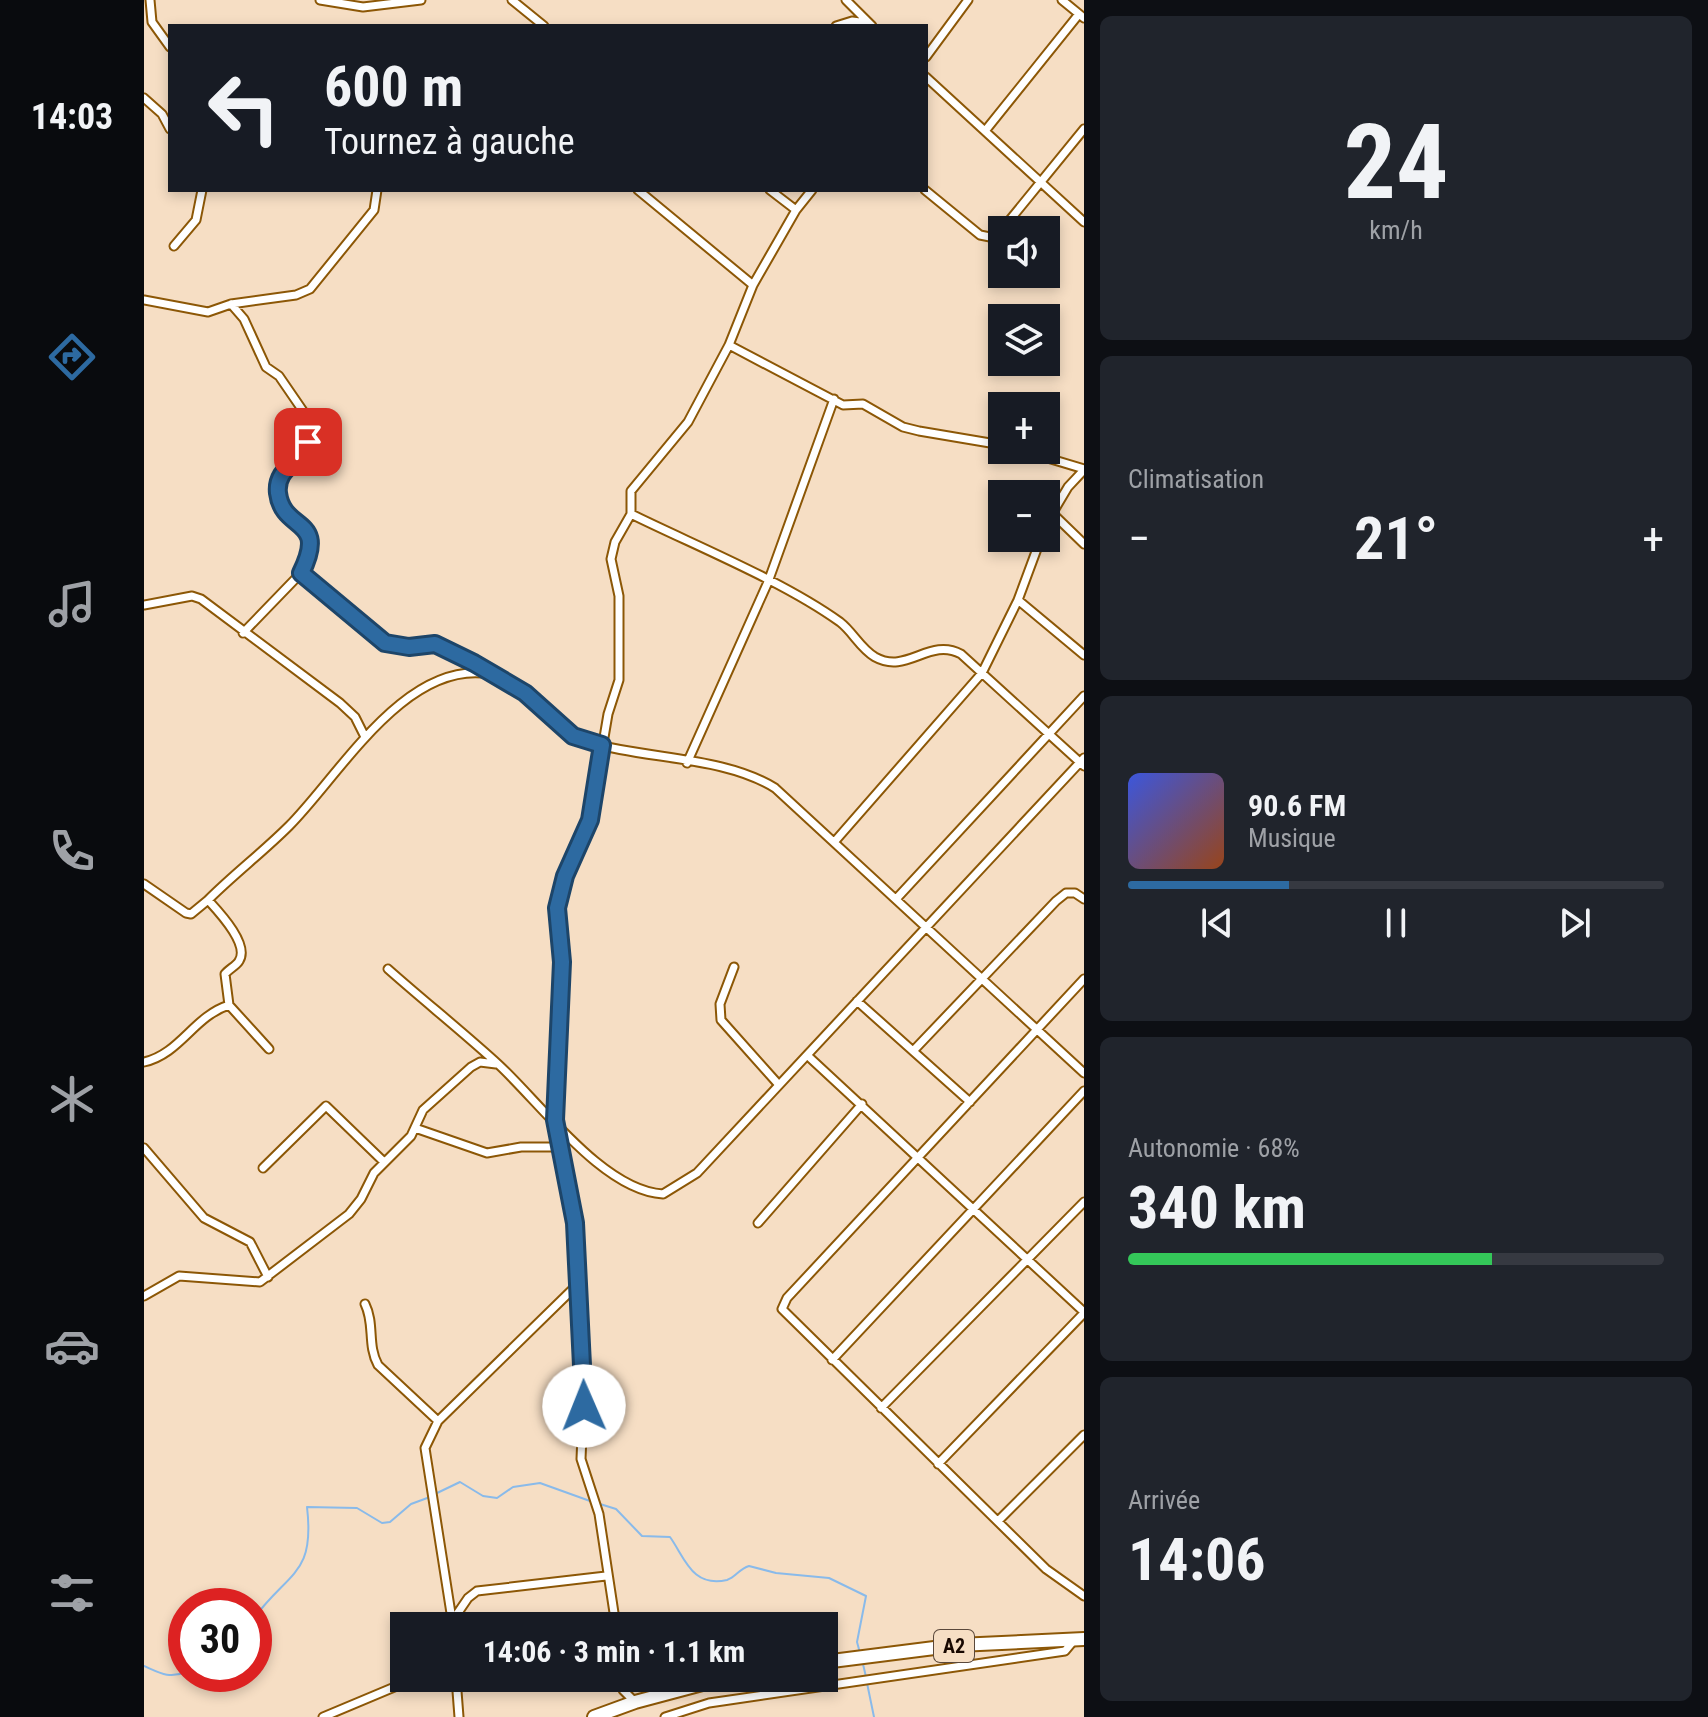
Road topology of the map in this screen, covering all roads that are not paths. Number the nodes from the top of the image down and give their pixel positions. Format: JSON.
{"nodes":[{"id":1,"x":150,"y":0,"type":"edge"},
{"id":2,"x":320,"y":0,"type":"edge"},
{"id":3,"x":336,"y":0,"type":"edge"},
{"id":4,"x":421,"y":0,"type":"edge"},
{"id":5,"x":512,"y":0,"type":"edge"},
{"id":6,"x":846,"y":0,"type":"edge"},
{"id":7,"x":968,"y":0,"type":"edge"},
{"id":8,"x":1062,"y":0,"type":"edge"},
{"id":9,"x":524,"y":3,"type":"edge"},
{"id":10,"x":350,"y":7,"type":"junction"},
{"id":11,"x":1081,"y":16,"type":"edge"},
{"id":12,"x":542,"y":24,"type":"edge"},
{"id":13,"x":842,"y":24,"type":"edge"},
{"id":14,"x":870,"y":24,"type":"edge"},
{"id":15,"x":168,"y":44,"type":"edge"},
{"id":16,"x":928,"y":54,"type":"edge"},
{"id":17,"x":928,"y":79,"type":"edge"},
{"id":18,"x":144,"y":98,"type":"edge"},
{"id":19,"x":168,"y":125,"type":"edge"},
{"id":20,"x":1084,"y":129,"type":"edge"},
{"id":21,"x":985,"y":131,"type":"junction"},
{"id":22,"x":1041,"y":183,"type":"junction"},
{"id":23,"x":202,"y":192,"type":"edge"},
{"id":24,"x":377,"y":192,"type":"edge"},
{"id":25,"x":640,"y":192,"type":"edge"},
{"id":26,"x":773,"y":192,"type":"edge"},
{"id":27,"x":810,"y":192,"type":"edge"},
{"id":28,"x":927,"y":192,"type":"edge"},
{"id":29,"x":796,"y":210,"type":"junction"},
{"id":30,"x":1084,"y":222,"type":"edge"},
{"id":31,"x":174,"y":246,"type":"dead end"},
{"id":32,"x":753,"y":285,"type":"junction"},
{"id":33,"x":144,"y":300,"type":"edge"},
{"id":34,"x":231,"y":304,"type":"junction"},
{"id":35,"x":729,"y":345,"type":"junction"},
{"id":36,"x":834,"y":399,"type":"junction"},
{"id":37,"x":988,"y":442,"type":"edge"},
{"id":38,"x":1060,"y":462,"type":"edge"},
{"id":39,"x":1084,"y":469,"type":"edge"},
{"id":40,"x":1060,"y":500,"type":"edge"},
{"id":41,"x":631,"y":514,"type":"junction"},
{"id":42,"x":1060,"y":521,"type":"edge"},
{"id":43,"x":1084,"y":544,"type":"edge"},
{"id":44,"x":1036,"y":552,"type":"edge"},
{"id":45,"x":301,"y":573,"type":"junction"},
{"id":46,"x":768,"y":582,"type":"junction"},
{"id":47,"x":1018,"y":600,"type":"junction"},
{"id":48,"x":144,"y":605,"type":"edge"},
{"id":49,"x":243,"y":633,"type":"junction"},
{"id":50,"x":1084,"y":655,"type":"edge"},
{"id":51,"x":982,"y":673,"type":"junction"},
{"id":52,"x":489,"y":674,"type":"junction"},
{"id":53,"x":1084,"y":696,"type":"edge"},
{"id":54,"x":1049,"y":733,"type":"junction"},
{"id":55,"x":365,"y":737,"type":"junction"},
{"id":56,"x":602,"y":745,"type":"junction"},
{"id":57,"x":1083,"y":762,"type":"edge"},
{"id":58,"x":687,"y":763,"type":"junction"},
{"id":59,"x":836,"y":840,"type":"junction"},
{"id":60,"x":144,"y":884,"type":"edge"},
{"id":61,"x":897,"y":898,"type":"junction"},
{"id":62,"x":1084,"y":899,"type":"edge"},
{"id":63,"x":208,"y":900,"type":"junction"},
{"id":64,"x":925,"y":929,"type":"junction"},
{"id":65,"x":734,"y":967,"type":"dead end"},
{"id":66,"x":388,"y":969,"type":"dead end"},
{"id":67,"x":980,"y":979,"type":"junction"},
{"id":68,"x":1084,"y":979,"type":"edge"},
{"id":69,"x":857,"y":1001,"type":"junction"},
{"id":70,"x":229,"y":1005,"type":"junction"},
{"id":71,"x":1036,"y":1030,"type":"junction"},
{"id":72,"x":269,"y":1049,"type":"dead end"},
{"id":73,"x":914,"y":1050,"type":"junction"},
{"id":74,"x":808,"y":1056,"type":"junction"},
{"id":75,"x":144,"y":1062,"type":"edge"},
{"id":76,"x":498,"y":1065,"type":"junction"},
{"id":77,"x":1084,"y":1073,"type":"edge"},
{"id":78,"x":779,"y":1085,"type":"junction"},
{"id":79,"x":1084,"y":1091,"type":"edge"},
{"id":80,"x":970,"y":1102,"type":"junction"},
{"id":81,"x":862,"y":1104,"type":"junction"},
{"id":82,"x":555,"y":1120,"type":"junction"},
{"id":83,"x":415,"y":1128,"type":"junction"},
{"id":84,"x":558,"y":1147,"type":"junction"},
{"id":85,"x":144,"y":1148,"type":"edge"},
{"id":86,"x":918,"y":1156,"type":"junction"},
{"id":87,"x":384,"y":1162,"type":"junction"},
{"id":88,"x":263,"y":1168,"type":"dead end"},
{"id":89,"x":1084,"y":1202,"type":"edge"},
{"id":90,"x":971,"y":1209,"type":"junction"},
{"id":91,"x":758,"y":1223,"type":"dead end"},
{"id":92,"x":1027,"y":1261,"type":"junction"},
{"id":93,"x":268,"y":1277,"type":"junction"},
{"id":94,"x":578,"y":1284,"type":"junction"},
{"id":95,"x":144,"y":1296,"type":"edge"},
{"id":96,"x":365,"y":1304,"type":"dead end"},
{"id":97,"x":1084,"y":1312,"type":"edge"},
{"id":98,"x":832,"y":1360,"type":"junction"},
{"id":99,"x":881,"y":1408,"type":"junction"},
{"id":100,"x":438,"y":1421,"type":"junction"},
{"id":101,"x":1084,"y":1435,"type":"edge"},
{"id":102,"x":938,"y":1464,"type":"junction"},
{"id":103,"x":998,"y":1521,"type":"junction"},
{"id":104,"x":606,"y":1576,"type":"junction"},
{"id":105,"x":1084,"y":1596,"type":"edge"},
{"id":106,"x":451,"y":1612,"type":"edge"},
{"id":107,"x":460,"y":1612,"type":"edge"},
{"id":108,"x":613,"y":1612,"type":"edge"},
{"id":109,"x":1080,"y":1639,"type":"edge"},
{"id":110,"x":838,"y":1660,"type":"edge"},
{"id":111,"x":390,"y":1689,"type":"edge"},
{"id":112,"x":457,"y":1692,"type":"edge"},
{"id":113,"x":628,"y":1692,"type":"edge"},
{"id":114,"x":671,"y":1692,"type":"edge"},
{"id":115,"x":706,"y":1692,"type":"edge"},
{"id":116,"x":635,"y":1702,"type":"junction"},
{"id":117,"x":709,"y":1703,"type":"junction"},
{"id":118,"x":323,"y":1717,"type":"edge"},
{"id":119,"x":459,"y":1717,"type":"edge"},
{"id":120,"x":594,"y":1717,"type":"edge"},
{"id":121,"x":665,"y":1717,"type":"edge"}],
"edges":[{"from":1,"to":15,"type":"street"},
{"from":2,"to":10,"type":"street"},
{"from":3,"to":10,"type":"street"},
{"from":4,"to":10,"type":"street"},
{"from":5,"to":9,"type":"street"},
{"from":6,"to":14,"type":"street"},
{"from":7,"to":16,"type":"street"},
{"from":8,"to":11,"type":"street"},
{"from":9,"to":12,"type":"street"},
{"from":11,"to":21,"type":"street"},
{"from":13,"to":14,"type":"street"},
{"from":17,"to":21,"type":"street"},
{"from":18,"to":19,"type":"street"},
{"from":20,"to":22,"type":"street"},
{"from":21,"to":22,"type":"street"},
{"from":22,"to":28,"type":"street"},
{"from":22,"to":30,"type":"street"},
{"from":23,"to":31,"type":"street"},
{"from":24,"to":34,"type":"street"},
{"from":25,"to":32,"type":"street"},
{"from":26,"to":29,"type":"street"},
{"from":27,"to":29,"type":"street"},
{"from":29,"to":32,"type":"street"},
{"from":32,"to":35,"type":"street"},
{"from":33,"to":34,"type":"street"},
{"from":34,"to":45,"type":"street"},
{"from":35,"to":36,"type":"street"},
{"from":35,"to":41,"type":"street"},
{"from":36,"to":37,"type":"street"},
{"from":36,"to":46,"type":"street"},
{"from":38,"to":39,"type":"street"},
{"from":39,"to":40,"type":"street"},
{"from":41,"to":46,"type":"street"},
{"from":41,"to":56,"type":"street"},
{"from":42,"to":43,"type":"street"},
{"from":44,"to":47,"type":"street"},
{"from":45,"to":49,"type":"street"},
{"from":45,"to":52,"type":"street"},
{"from":46,"to":51,"type":"street"},
{"from":46,"to":58,"type":"street"},
{"from":47,"to":50,"type":"street"},
{"from":47,"to":51,"type":"street"},
{"from":48,"to":49,"type":"street"},
{"from":49,"to":55,"type":"street"},
{"from":51,"to":54,"type":"street"},
{"from":51,"to":59,"type":"street"},
{"from":52,"to":55,"type":"street"},
{"from":52,"to":56,"type":"street"},
{"from":53,"to":54,"type":"street"},
{"from":54,"to":57,"type":"street"},
{"from":54,"to":61,"type":"street"},
{"from":55,"to":63,"type":"street"},
{"from":56,"to":58,"type":"street"},
{"from":56,"to":82,"type":"street"},
{"from":57,"to":64,"type":"street"},
{"from":58,"to":59,"type":"street"},
{"from":59,"to":61,"type":"street"},
{"from":60,"to":63,"type":"street"},
{"from":61,"to":64,"type":"street"},
{"from":62,"to":67,"type":"street"},
{"from":63,"to":70,"type":"street"},
{"from":64,"to":67,"type":"street"},
{"from":64,"to":69,"type":"street"},
{"from":65,"to":78,"type":"street"},
{"from":66,"to":76,"type":"street"},
{"from":67,"to":71,"type":"street"},
{"from":67,"to":73,"type":"street"},
{"from":68,"to":71,"type":"street"},
{"from":69,"to":73,"type":"street"},
{"from":69,"to":74,"type":"street"},
{"from":70,"to":72,"type":"street"},
{"from":70,"to":75,"type":"street"},
{"from":71,"to":77,"type":"street"},
{"from":71,"to":80,"type":"street"},
{"from":73,"to":80,"type":"street"},
{"from":74,"to":78,"type":"street"},
{"from":74,"to":81,"type":"street"},
{"from":76,"to":82,"type":"street"},
{"from":76,"to":83,"type":"street"},
{"from":78,"to":82,"type":"street"},
{"from":79,"to":90,"type":"street"},
{"from":80,"to":86,"type":"street"},
{"from":81,"to":86,"type":"street"},
{"from":81,"to":91,"type":"street"},
{"from":82,"to":84,"type":"street"},
{"from":83,"to":84,"type":"street"},
{"from":83,"to":87,"type":"street"},
{"from":84,"to":94,"type":"street"},
{"from":85,"to":93,"type":"street"},
{"from":86,"to":90,"type":"street"},
{"from":86,"to":98,"type":"street"},
{"from":87,"to":88,"type":"street"},
{"from":87,"to":93,"type":"street"},
{"from":89,"to":92,"type":"street"},
{"from":90,"to":92,"type":"street"},
{"from":90,"to":98,"type":"street"},
{"from":92,"to":97,"type":"street"},
{"from":92,"to":99,"type":"street"},
{"from":93,"to":95,"type":"street"},
{"from":94,"to":100,"type":"street"},
{"from":94,"to":104,"type":"street"},
{"from":96,"to":100,"type":"street"},
{"from":97,"to":102,"type":"street"},
{"from":98,"to":99,"type":"street"},
{"from":99,"to":102,"type":"street"},
{"from":100,"to":106,"type":"street"},
{"from":101,"to":103,"type":"street"},
{"from":102,"to":103,"type":"street"},
{"from":103,"to":105,"type":"street"},
{"from":104,"to":107,"type":"street"},
{"from":104,"to":108,"type":"street"},
{"from":109,"to":110,"type":"main road","number":"A2"},
{"from":109,"to":117,"type":"street"},
{"from":111,"to":118,"type":"street"},
{"from":112,"to":119,"type":"street"},
{"from":113,"to":116,"type":"street"},
{"from":114,"to":116,"type":"main road"},
{"from":115,"to":117,"type":"street"},
{"from":116,"to":120,"type":"main road"},
{"from":117,"to":121,"type":"street"}]}
